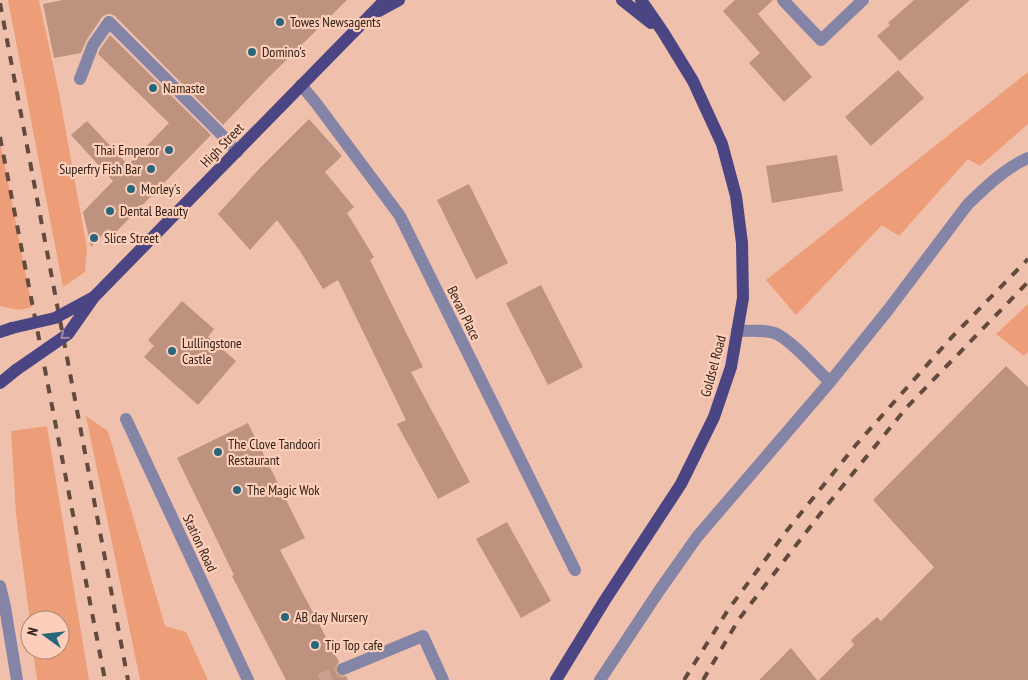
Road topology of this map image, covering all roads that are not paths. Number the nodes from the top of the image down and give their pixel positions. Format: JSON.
{"nodes":[{"id":1,"x":385,"y":0,"type":"edge"},
{"id":2,"x":400,"y":0,"type":"edge"},
{"id":3,"x":622,"y":0,"type":"edge"},
{"id":4,"x":641,"y":0,"type":"edge"},
{"id":5,"x":783,"y":0,"type":"edge"},
{"id":6,"x":861,"y":2,"type":"edge"},
{"id":7,"x":372,"y":14,"type":"junction"},
{"id":8,"x":663,"y":32,"type":"junction"},
{"id":9,"x":80,"y":79,"type":"dead end"},
{"id":10,"x":300,"y":85,"type":"junction"},
{"id":11,"x":237,"y":152,"type":"junction"},
{"id":12,"x":1028,"y":158,"type":"edge"},
{"id":13,"x":94,"y":297,"type":"junction"},
{"id":14,"x":6,"y":330,"type":"edge"},
{"id":15,"x":738,"y":331,"type":"junction"},
{"id":16,"x":830,"y":382,"type":"junction"},
{"id":17,"x":0,"y":384,"type":"edge"},
{"id":18,"x":126,"y":419,"type":"dead end"},
{"id":19,"x":575,"y":570,"type":"dead end"},
{"id":20,"x":0,"y":586,"type":"edge"},
{"id":21,"x":343,"y":669,"type":"tunnel mouth"},
{"id":22,"x":245,"y":679,"type":"edge"},
{"id":23,"x":17,"y":680,"type":"edge"},
{"id":24,"x":443,"y":680,"type":"edge"},
{"id":25,"x":556,"y":680,"type":"edge"},
{"id":26,"x":600,"y":680,"type":"edge"}],
"edges":[{"from":1,"to":7,"type":"main road","name":"High Street"},
{"from":2,"to":7,"type":"main road","name":"High Street"},
{"from":3,"to":8,"type":"main road","name":"Goldsel Road"},
{"from":4,"to":8,"type":"main road","name":"Goldsel Road"},
{"from":5,"to":6,"type":"street"},
{"from":7,"to":10,"type":"main road","name":"High Street"},
{"from":8,"to":15,"type":"main road","name":"Goldsel Road"},
{"from":9,"to":11,"type":"street"},
{"from":10,"to":11,"type":"main road","name":"High Street"},
{"from":10,"to":19,"type":"street","name":"Bevan Place"},
{"from":11,"to":13,"type":"main road","name":"High Street"},
{"from":12,"to":16,"type":"street"},
{"from":13,"to":14,"type":"main road","name":"High Street","bridge":true},
{"from":13,"to":17,"type":"main road","name":"High Street","one_way":true,"bridge":true},
{"from":15,"to":16,"type":"street"},
{"from":15,"to":25,"type":"main road","name":"Goldsel Road"},
{"from":16,"to":26,"type":"street"},
{"from":18,"to":22,"type":"street","name":"Station Road"},
{"from":20,"to":23,"type":"street"},
{"from":21,"to":24,"type":"street"}]}
